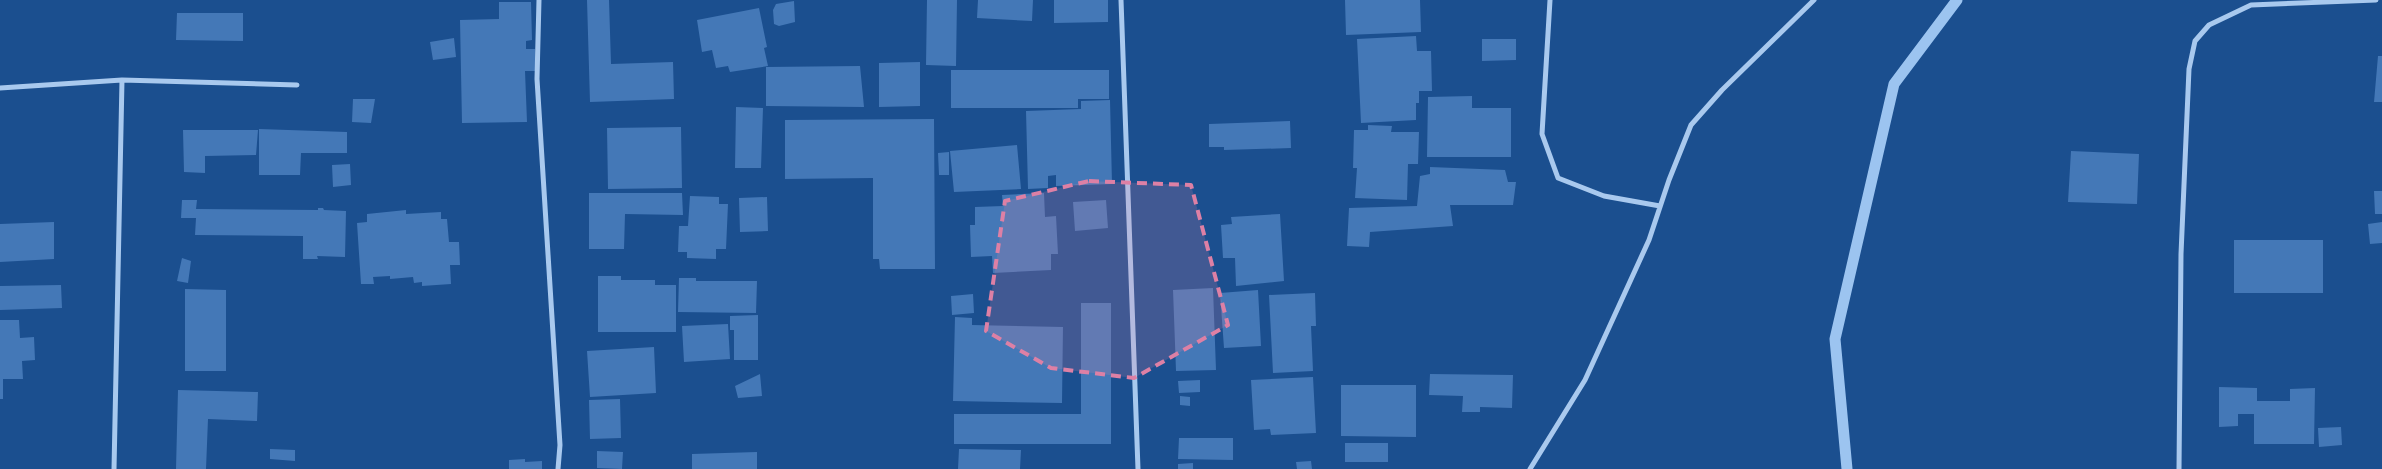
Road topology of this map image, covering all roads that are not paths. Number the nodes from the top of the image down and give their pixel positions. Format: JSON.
{"nodes":[{"id":1,"x":539,"y":0,"type":"edge"},
{"id":2,"x":1121,"y":0,"type":"edge"},
{"id":3,"x":1550,"y":0,"type":"edge"},
{"id":4,"x":1814,"y":0,"type":"edge"},
{"id":5,"x":2376,"y":0,"type":"edge"},
{"id":6,"x":122,"y":80,"type":"junction"},
{"id":7,"x":297,"y":85,"type":"dead end"},
{"id":8,"x":0,"y":88,"type":"edge"},
{"id":9,"x":1660,"y":206,"type":"junction"},
{"id":10,"x":114,"y":469,"type":"edge"},
{"id":11,"x":558,"y":469,"type":"edge"},
{"id":12,"x":1138,"y":469,"type":"edge"},
{"id":13,"x":1530,"y":469,"type":"edge"},
{"id":14,"x":2179,"y":469,"type":"edge"}],
"edges":[{"from":1,"to":11,"type":"street"},
{"from":2,"to":12,"type":"street"},
{"from":3,"to":9,"type":"street"},
{"from":4,"to":9,"type":"street"},
{"from":5,"to":14,"type":"street"},
{"from":6,"to":7,"type":"street"},
{"from":6,"to":8,"type":"street"},
{"from":6,"to":10,"type":"street"},
{"from":9,"to":13,"type":"street"}]}
